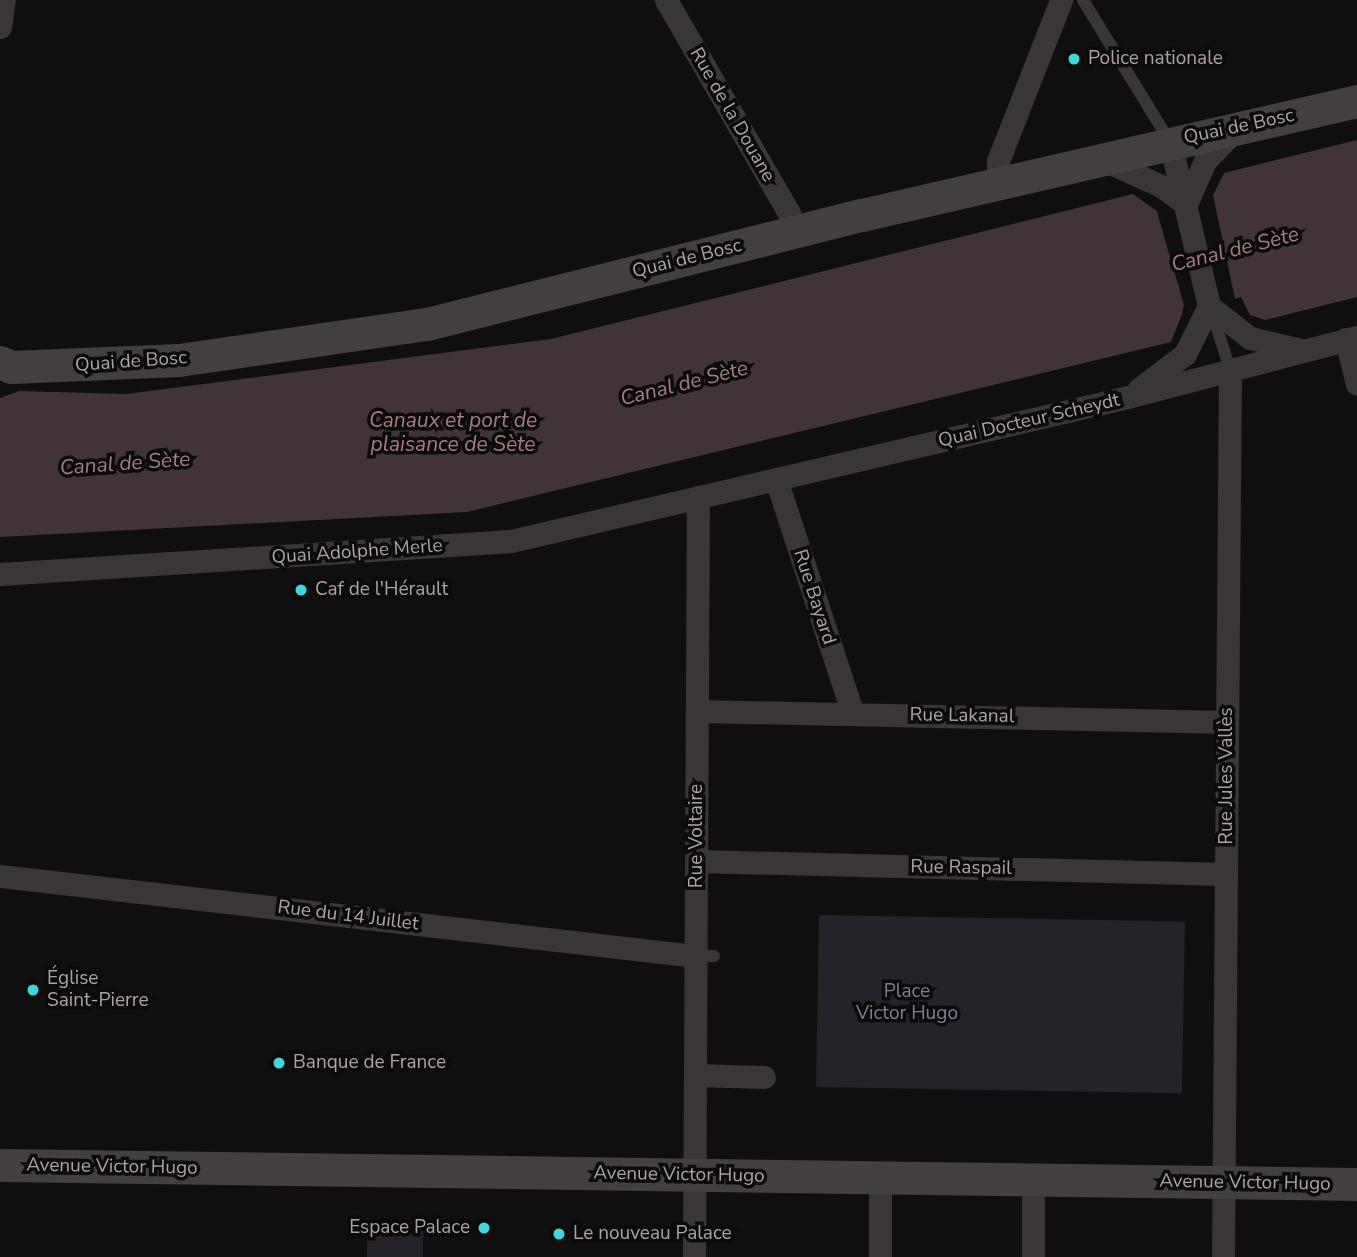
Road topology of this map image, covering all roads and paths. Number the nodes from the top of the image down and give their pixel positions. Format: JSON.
{"nodes":[{"id":1,"x":4,"y":0,"type":"edge"},
{"id":2,"x":666,"y":0,"type":"edge"},
{"id":3,"x":1061,"y":0,"type":"edge"},
{"id":4,"x":1083,"y":0,"type":"edge"},
{"id":5,"x":0,"y":27,"type":"edge"},
{"id":6,"x":1357,"y":101,"type":"edge"},
{"id":7,"x":1237,"y":128,"type":"junction"},
{"id":8,"x":1170,"y":142,"type":"junction"},
{"id":9,"x":1104,"y":160,"type":"junction"},
{"id":10,"x":998,"y":183,"type":"junction"},
{"id":11,"x":1186,"y":204,"type":"junction"},
{"id":12,"x":795,"y":232,"type":"junction"},
{"id":13,"x":1209,"y":306,"type":"junction"},
{"id":14,"x":1352,"y":338,"type":"edge"},
{"id":15,"x":1304,"y":350,"type":"junction"},
{"id":16,"x":4,"y":367,"type":"edge"},
{"id":17,"x":1230,"y":369,"type":"junction"},
{"id":18,"x":1357,"y":384,"type":"edge"},
{"id":19,"x":1128,"y":397,"type":"junction"},
{"id":20,"x":776,"y":479,"type":"junction"},
{"id":21,"x":698,"y":497,"type":"junction"},
{"id":22,"x":3,"y":571,"type":"edge"},
{"id":23,"x":697,"y":711,"type":"junction"},
{"id":24,"x":853,"y":714,"type":"junction"},
{"id":25,"x":1227,"y":722,"type":"junction"},
{"id":26,"x":696,"y":861,"type":"junction"},
{"id":27,"x":1226,"y":874,"type":"junction"},
{"id":28,"x":0,"y":876,"type":"edge"},
{"id":29,"x":705,"y":956,"type":"junction"},
{"id":30,"x":695,"y":1075,"type":"junction"},
{"id":31,"x":764,"y":1077,"type":"dead end"},
{"id":32,"x":0,"y":1166,"type":"edge"},
{"id":33,"x":695,"y":1175,"type":"junction"},
{"id":34,"x":880,"y":1178,"type":"junction"},
{"id":35,"x":1033,"y":1180,"type":"junction"},
{"id":36,"x":1224,"y":1182,"type":"junction"},
{"id":37,"x":1357,"y":1184,"type":"edge"},
{"id":38,"x":694,"y":1257,"type":"edge"},
{"id":39,"x":880,"y":1257,"type":"edge"},
{"id":40,"x":1033,"y":1257,"type":"edge"},
{"id":41,"x":1223,"y":1257,"type":"edge"}],
"edges":[{"from":1,"to":5,"type":"street"},
{"from":2,"to":12,"type":"street","name":"Rue de la Douane"},
{"from":3,"to":10,"type":"street"},
{"from":4,"to":8,"type":"lane"},
{"from":6,"to":7,"type":"street","name":"Quai de Bosc"},
{"from":7,"to":8,"type":"street","name":"Quai de Bosc"},
{"from":7,"to":11,"type":"street"},
{"from":8,"to":9,"type":"street","name":"Quai de Bosc"},
{"from":8,"to":11,"type":"street"},
{"from":9,"to":10,"type":"street","name":"Quai de Bosc"},
{"from":9,"to":11,"type":"street"},
{"from":10,"to":12,"type":"street","name":"Quai de Bosc"},
{"from":11,"to":13,"type":"street"},
{"from":12,"to":16,"type":"street","name":"Quai de Bosc"},
{"from":13,"to":15,"type":"street"},
{"from":13,"to":17,"type":"lane"},
{"from":13,"to":19,"type":"street"},
{"from":14,"to":15,"type":"street","name":"Quai Docteur Scheydt"},
{"from":14,"to":18,"type":"street"},
{"from":15,"to":17,"type":"street","name":"Quai Docteur Scheydt"},
{"from":17,"to":19,"type":"street","name":"Quai Docteur Scheydt"},
{"from":17,"to":25,"type":"street","name":"Rue Jules Vallès"},
{"from":19,"to":20,"type":"street","name":"Quai Docteur Scheydt"},
{"from":20,"to":21,"type":"street","name":"Quai Docteur Scheydt"},
{"from":20,"to":24,"type":"street","name":"Rue Bayard"},
{"from":21,"to":22,"type":"street","name":"Quai Adolphe Merle"},
{"from":21,"to":23,"type":"street","name":"Rue Voltaire"},
{"from":23,"to":24,"type":"street","name":"Rue Lakanal"},
{"from":23,"to":26,"type":"street","name":"Rue Voltaire"},
{"from":24,"to":25,"type":"street","name":"Rue Lakanal"},
{"from":25,"to":27,"type":"street","name":"Rue Jules Vallès"},
{"from":26,"to":27,"type":"street","name":"Rue Raspail"},
{"from":26,"to":29,"type":"street","name":"Rue Voltaire"},
{"from":27,"to":36,"type":"street","name":"Rue Jules Vallès"},
{"from":28,"to":29,"type":"street","name":"Rue du 14 Juillet"},
{"from":29,"to":30,"type":"street","name":"Rue Voltaire"},
{"from":30,"to":31,"type":"street"},
{"from":30,"to":33,"type":"street","name":"Rue Voltaire"},
{"from":32,"to":33,"type":"street","name":"Avenue Victor Hugo"},
{"from":33,"to":34,"type":"street","name":"Avenue Victor Hugo"},
{"from":33,"to":38,"type":"street","name":"Rue Voltaire"},
{"from":34,"to":35,"type":"street","name":"Avenue Victor Hugo"},
{"from":34,"to":39,"type":"street"},
{"from":35,"to":36,"type":"street","name":"Avenue Victor Hugo"},
{"from":35,"to":40,"type":"street"},
{"from":36,"to":37,"type":"street","name":"Avenue Victor Hugo"},
{"from":36,"to":41,"type":"street","name":"Rue Jules Vallès"}]}
